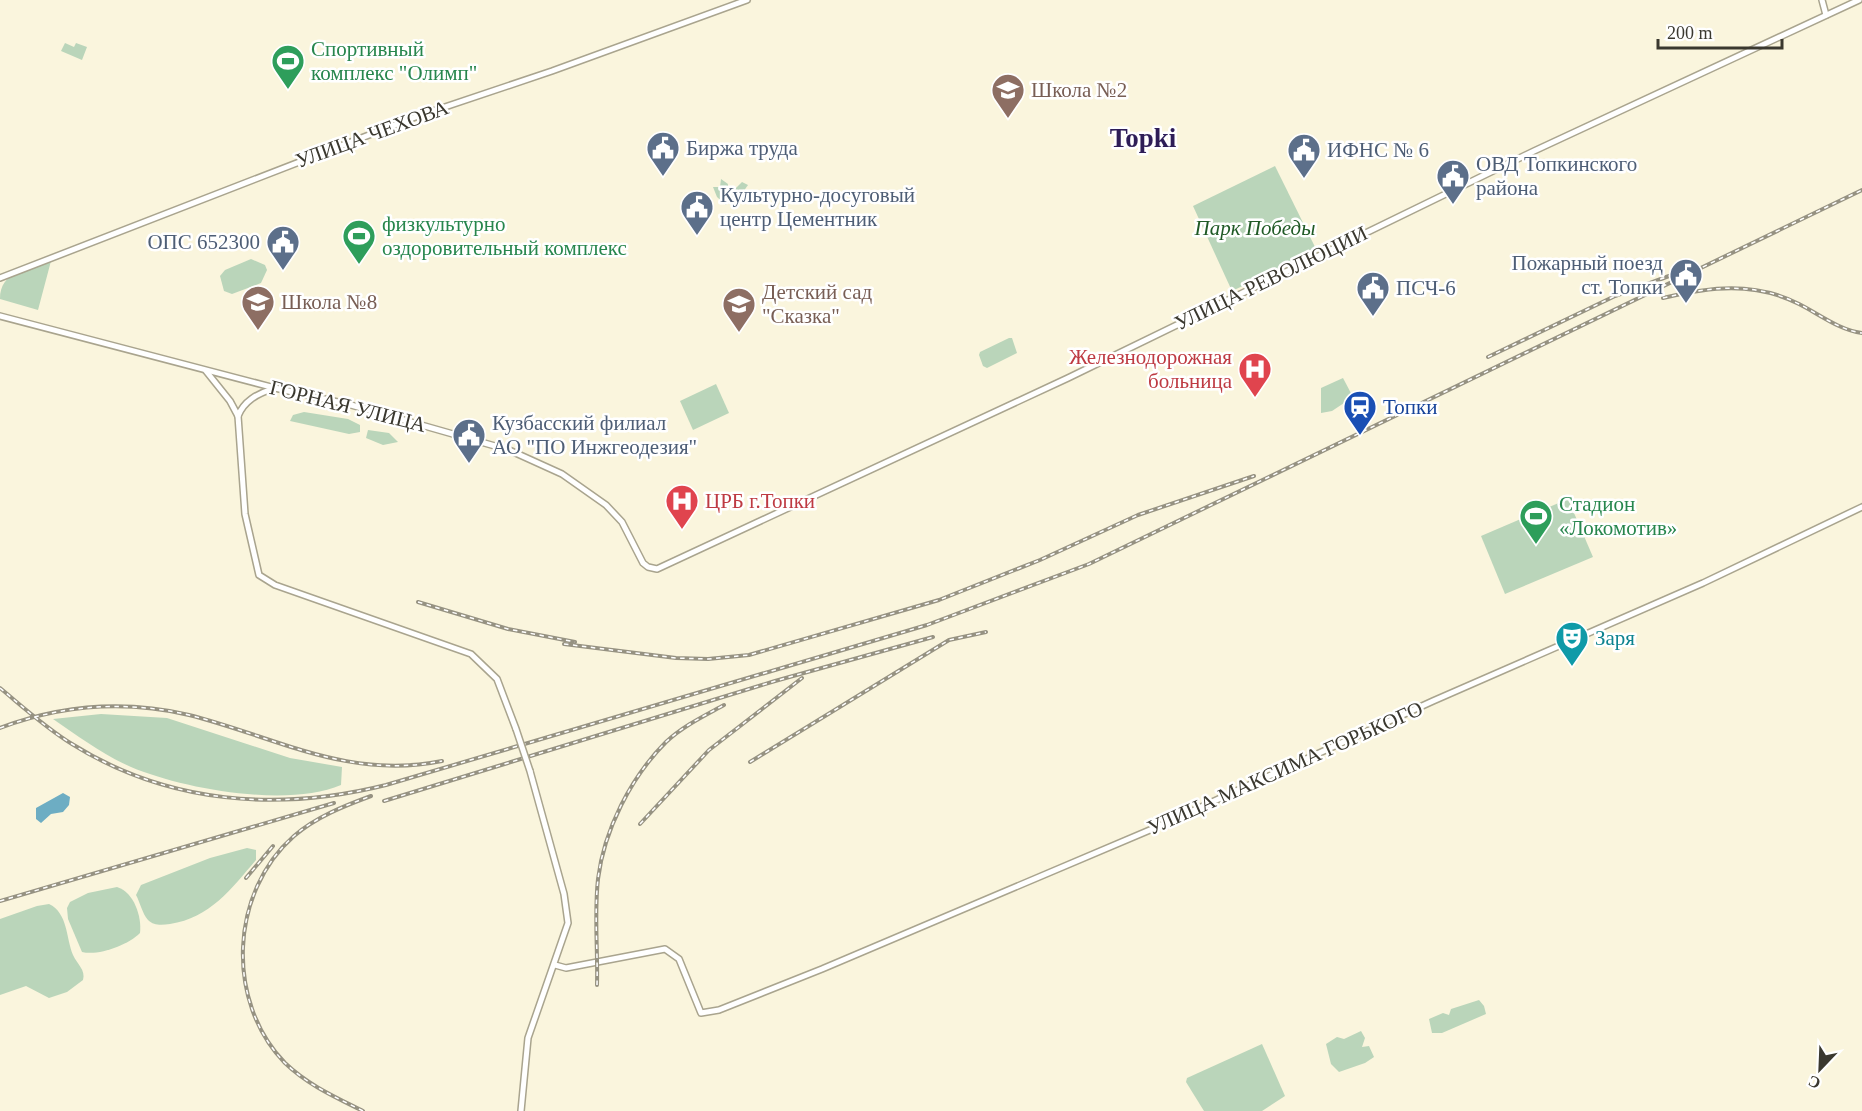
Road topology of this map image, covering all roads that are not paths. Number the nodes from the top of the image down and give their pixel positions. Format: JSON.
{"nodes":[{"id":1,"x":747,"y":0,"type":"edge"},
{"id":2,"x":1822,"y":0,"type":"edge"},
{"id":3,"x":1859,"y":0,"type":"edge"},
{"id":4,"x":1826,"y":15,"type":"junction"},
{"id":5,"x":0,"y":278,"type":"edge"},
{"id":6,"x":0,"y":316,"type":"edge"},
{"id":7,"x":205,"y":370,"type":"junction"},
{"id":8,"x":275,"y":388,"type":"junction"},
{"id":9,"x":238,"y":416,"type":"junction"},
{"id":10,"x":1862,"y":507,"type":"edge"},
{"id":11,"x":651,"y":569,"type":"joint"},
{"id":12,"x":555,"y":965,"type":"junction"},
{"id":13,"x":566,"y":968,"type":"junction"},
{"id":14,"x":548,"y":982,"type":"junction"},
{"id":15,"x":521,"y":1111,"type":"edge"}],
"edges":[{"from":1,"to":5,"type":"street","name":"УЛИЦА ЧЕХОВА"},
{"from":2,"to":4,"type":"street"},
{"from":3,"to":4,"type":"street","name":"УЛИЦА РЕВОЛЮЦИИ"},
{"from":4,"to":11,"type":"street","name":"УЛИЦА РЕВОЛЮЦИИ"},
{"from":6,"to":7,"type":"street","name":"ГОРНАЯ УЛИЦА"},
{"from":7,"to":8,"type":"street","name":"ГОРНАЯ УЛИЦА"},
{"from":7,"to":9,"type":"street"},
{"from":8,"to":9,"type":"street"},
{"from":8,"to":11,"type":"street","name":"ГОРНАЯ УЛИЦА"},
{"from":9,"to":12,"type":"street","bridge":true},
{"from":10,"to":13,"type":"street","name":"УЛИЦА МАКСИМА ГОРЬКОГО"},
{"from":12,"to":13,"type":"street"},
{"from":12,"to":14,"type":"street"},
{"from":13,"to":14,"type":"street"},
{"from":14,"to":15,"type":"street"}]}
